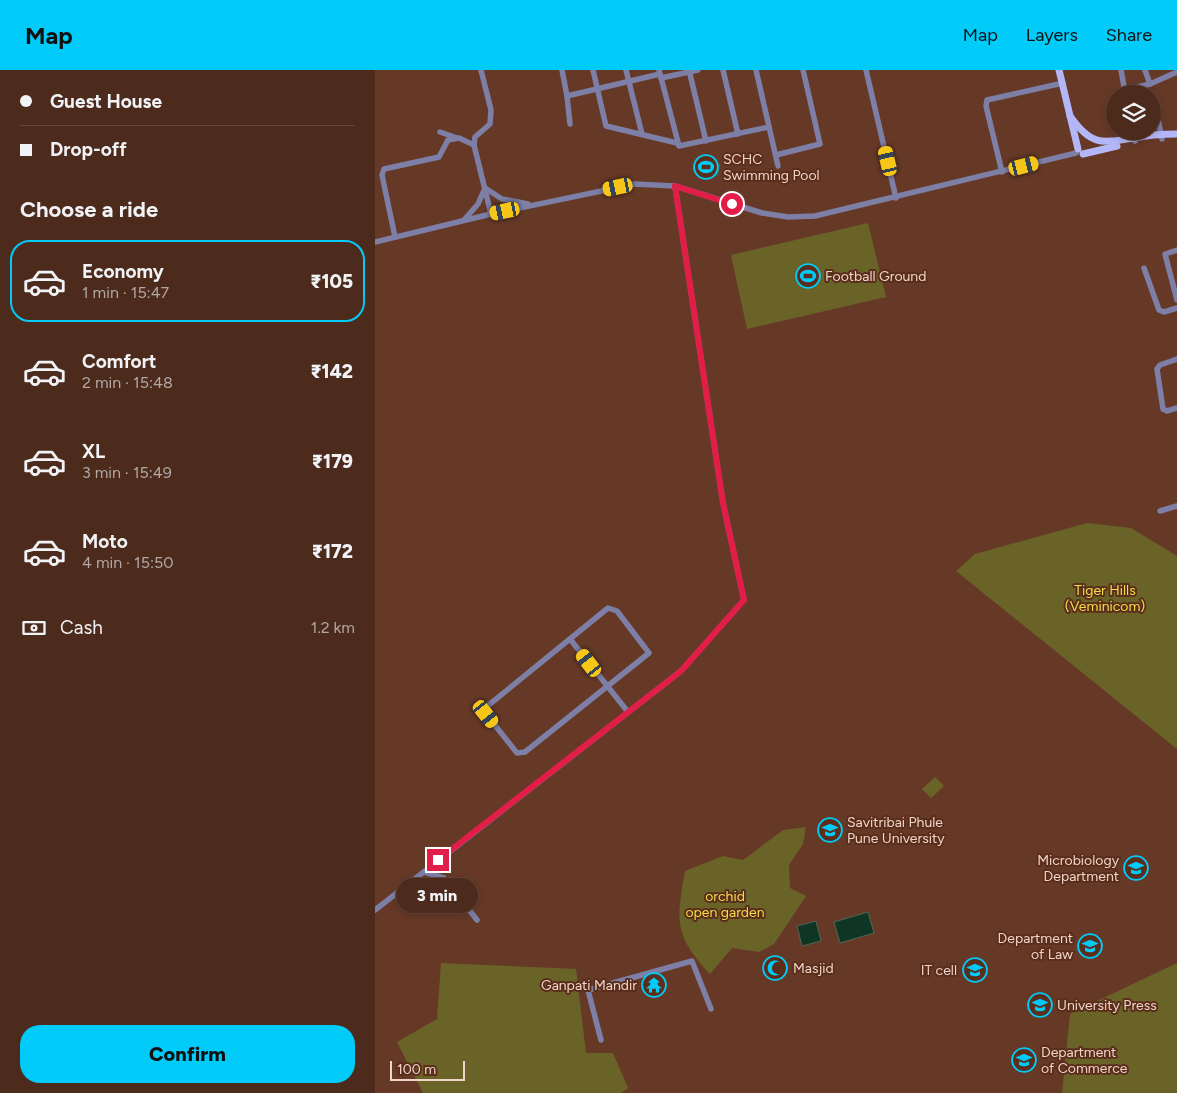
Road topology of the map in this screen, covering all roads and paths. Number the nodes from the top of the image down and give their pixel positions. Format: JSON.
{"nodes":[{"id":1,"x":481,"y":70,"type":"edge"},
{"id":2,"x":563,"y":70,"type":"edge"},
{"id":3,"x":593,"y":70,"type":"edge"},
{"id":4,"x":626,"y":70,"type":"edge"},
{"id":5,"x":698,"y":70,"type":"edge"},
{"id":6,"x":723,"y":70,"type":"edge"},
{"id":7,"x":756,"y":70,"type":"edge"},
{"id":8,"x":803,"y":70,"type":"edge"},
{"id":9,"x":866,"y":70,"type":"edge"},
{"id":10,"x":1059,"y":70,"type":"edge"},
{"id":11,"x":1121,"y":70,"type":"edge"},
{"id":12,"x":1145,"y":70,"type":"edge"},
{"id":13,"x":689,"y":71,"type":"edge"},
{"id":14,"x":1177,"y":72,"type":"edge"},
{"id":15,"x":1168,"y":73,"type":"edge"},
{"id":16,"x":660,"y":74,"type":"edge"},
{"id":17,"x":629,"y":81,"type":"junction"},
{"id":18,"x":1063,"y":82,"type":"junction"},
{"id":19,"x":1150,"y":84,"type":"junction"},
{"id":20,"x":1124,"y":85,"type":"edge"},
{"id":21,"x":1147,"y":85,"type":"edge"},
{"id":22,"x":597,"y":88,"type":"junction"},
{"id":23,"x":567,"y":96,"type":"junction"},
{"id":24,"x":1070,"y":116,"type":"junction"},
{"id":25,"x":570,"y":124,"type":"dead end"},
{"id":26,"x":769,"y":127,"type":"junction"},
{"id":27,"x":440,"y":132,"type":"dead end"},
{"id":28,"x":1161,"y":132,"type":"edge"},
{"id":29,"x":642,"y":134,"type":"junction"},
{"id":30,"x":738,"y":134,"type":"junction"},
{"id":31,"x":1177,"y":134,"type":"edge"},
{"id":32,"x":1162,"y":137,"type":"junction"},
{"id":33,"x":459,"y":138,"type":"junction"},
{"id":34,"x":1177,"y":138,"type":"edge"},
{"id":35,"x":1122,"y":140,"type":"edge"},
{"id":36,"x":1129,"y":140,"type":"edge"},
{"id":37,"x":706,"y":141,"type":"junction"},
{"id":38,"x":677,"y":143,"type":"junction"},
{"id":39,"x":1111,"y":143,"type":"junction"},
{"id":40,"x":474,"y":145,"type":"junction"},
{"id":41,"x":1080,"y":152,"type":"junction"},
{"id":42,"x":776,"y":155,"type":"junction"},
{"id":43,"x":778,"y":166,"type":"dead end"},
{"id":44,"x":1002,"y":172,"type":"junction"},
{"id":45,"x":675,"y":186,"type":"junction"},
{"id":46,"x":485,"y":188,"type":"junction"},
{"id":47,"x":896,"y":198,"type":"junction"},
{"id":48,"x":532,"y":205,"type":"junction"},
{"id":49,"x":491,"y":214,"type":"junction"},
{"id":50,"x":463,"y":220,"type":"junction"},
{"id":51,"x":395,"y":237,"type":"junction"},
{"id":52,"x":375,"y":242,"type":"edge"},
{"id":53,"x":1177,"y":250,"type":"edge"},
{"id":54,"x":1144,"y":268,"type":"dead end"},
{"id":55,"x":1177,"y":300,"type":"edge"},
{"id":56,"x":1177,"y":308,"type":"edge"},
{"id":57,"x":1177,"y":359,"type":"edge"},
{"id":58,"x":1177,"y":408,"type":"edge"},
{"id":59,"x":1177,"y":506,"type":"edge"},
{"id":60,"x":1160,"y":511,"type":"dead end"},
{"id":61,"x":570,"y":639,"type":"junction"},
{"id":62,"x":608,"y":687,"type":"junction"},
{"id":63,"x":628,"y":712,"type":"junction"},
{"id":64,"x":424,"y":872,"type":"junction"},
{"id":65,"x":375,"y":910,"type":"edge"},
{"id":66,"x":477,"y":920,"type":"dead end"},
{"id":67,"x":711,"y":1009,"type":"dead end"},
{"id":68,"x":601,"y":1040,"type":"dead end"}],
"edges":[{"from":1,"to":40,"type":"street"},
{"from":2,"to":23,"type":"street"},
{"from":3,"to":22,"type":"street"},
{"from":4,"to":17,"type":"street"},
{"from":5,"to":13,"type":"street"},
{"from":6,"to":30,"type":"street"},
{"from":7,"to":26,"type":"street"},
{"from":8,"to":42,"type":"street"},
{"from":9,"to":47,"type":"street"},
{"from":10,"to":18,"type":"main road"},
{"from":11,"to":20,"type":"street"},
{"from":12,"to":19,"type":"street"},
{"from":13,"to":16,"type":"street"},
{"from":13,"to":37,"type":"street"},
{"from":14,"to":15,"type":"street"},
{"from":15,"to":19,"type":"street"},
{"from":16,"to":17,"type":"street"},
{"from":16,"to":38,"type":"street"},
{"from":17,"to":22,"type":"street"},
{"from":17,"to":29,"type":"street"},
{"from":18,"to":24,"type":"main road"},
{"from":18,"to":44,"type":"street"},
{"from":19,"to":21,"type":"street"},
{"from":22,"to":23,"type":"street"},
{"from":22,"to":29,"type":"street"},
{"from":23,"to":25,"type":"street"},
{"from":24,"to":39,"type":"main road"},
{"from":24,"to":41,"type":"main road"},
{"from":26,"to":30,"type":"street"},
{"from":26,"to":42,"type":"street"},
{"from":27,"to":33,"type":"street"},
{"from":28,"to":32,"type":"street"},
{"from":29,"to":38,"type":"street"},
{"from":30,"to":37,"type":"street"},
{"from":31,"to":32,"type":"main road"},
{"from":32,"to":34,"type":"main road"},
{"from":33,"to":40,"type":"street"},
{"from":33,"to":51,"type":"street"},
{"from":35,"to":39,"type":"main road"},
{"from":36,"to":41,"type":"main road"},
{"from":37,"to":38,"type":"street"},
{"from":39,"to":41,"type":"main road"},
{"from":40,"to":46,"type":"street"},
{"from":41,"to":44,"type":"street"},
{"from":42,"to":43,"type":"street"},
{"from":44,"to":47,"type":"street"},
{"from":45,"to":47,"type":"street"},
{"from":45,"to":48,"type":"street"},
{"from":45,"to":63,"type":"street"},
{"from":46,"to":48,"type":"street"},
{"from":46,"to":49,"type":"street"},
{"from":46,"to":50,"type":"street"},
{"from":48,"to":49,"type":"street"},
{"from":49,"to":50,"type":"street"},
{"from":50,"to":51,"type":"street"},
{"from":51,"to":52,"type":"street"},
{"from":53,"to":55,"type":"street"},
{"from":54,"to":56,"type":"street"},
{"from":57,"to":58,"type":"street"},
{"from":59,"to":60,"type":"street"},
{"from":61,"to":62,"type":"street"},
{"from":61,"to":62,"type":"street"},
{"from":61,"to":62,"type":"street"},
{"from":62,"to":63,"type":"street"},
{"from":63,"to":64,"type":"street"},
{"from":64,"to":65,"type":"street"},
{"from":64,"to":66,"type":"street"},
{"from":67,"to":68,"type":"street"}]}
